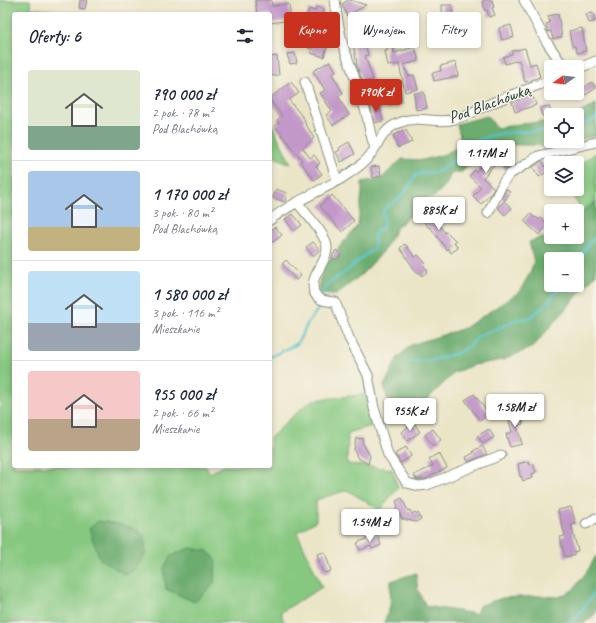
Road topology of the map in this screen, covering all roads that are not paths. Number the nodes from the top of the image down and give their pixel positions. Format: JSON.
{"nodes":[{"id":1,"x":334,"y":0,"type":"edge"},
{"id":2,"x":524,"y":0,"type":"edge"},
{"id":3,"x":559,"y":60,"type":"edge"},
{"id":4,"x":596,"y":61,"type":"edge"},
{"id":5,"x":584,"y":66,"type":"edge"},
{"id":6,"x":305,"y":82,"type":"dead end"},
{"id":7,"x":544,"y":83,"type":"edge"},
{"id":8,"x":596,"y":142,"type":"edge"},
{"id":9,"x":375,"y":148,"type":"junction"},
{"id":10,"x":338,"y":180,"type":"junction"},
{"id":11,"x":297,"y":202,"type":"junction"},
{"id":12,"x":488,"y":212,"type":"dead end"},
{"id":13,"x":272,"y":218,"type":"edge"},
{"id":14,"x":501,"y":455,"type":"dead end"},
{"id":15,"x":596,"y":518,"type":"edge"},
{"id":16,"x":586,"y":524,"type":"dead end"}],
"edges":[{"from":1,"to":9,"type":"street"},
{"from":2,"to":3,"type":"street"},
{"from":4,"to":5,"type":"street"},
{"from":6,"to":10,"type":"street"},
{"from":7,"to":9,"type":"street","name":"Pod Blachówką"},
{"from":8,"to":12,"type":"street"},
{"from":9,"to":10,"type":"street","name":"Pod Blachówką"},
{"from":10,"to":11,"type":"street","name":"Pod Blachówką"},
{"from":11,"to":13,"type":"street","name":"Pod Blachówką"},
{"from":11,"to":14,"type":"street"},
{"from":15,"to":16,"type":"street"}]}
